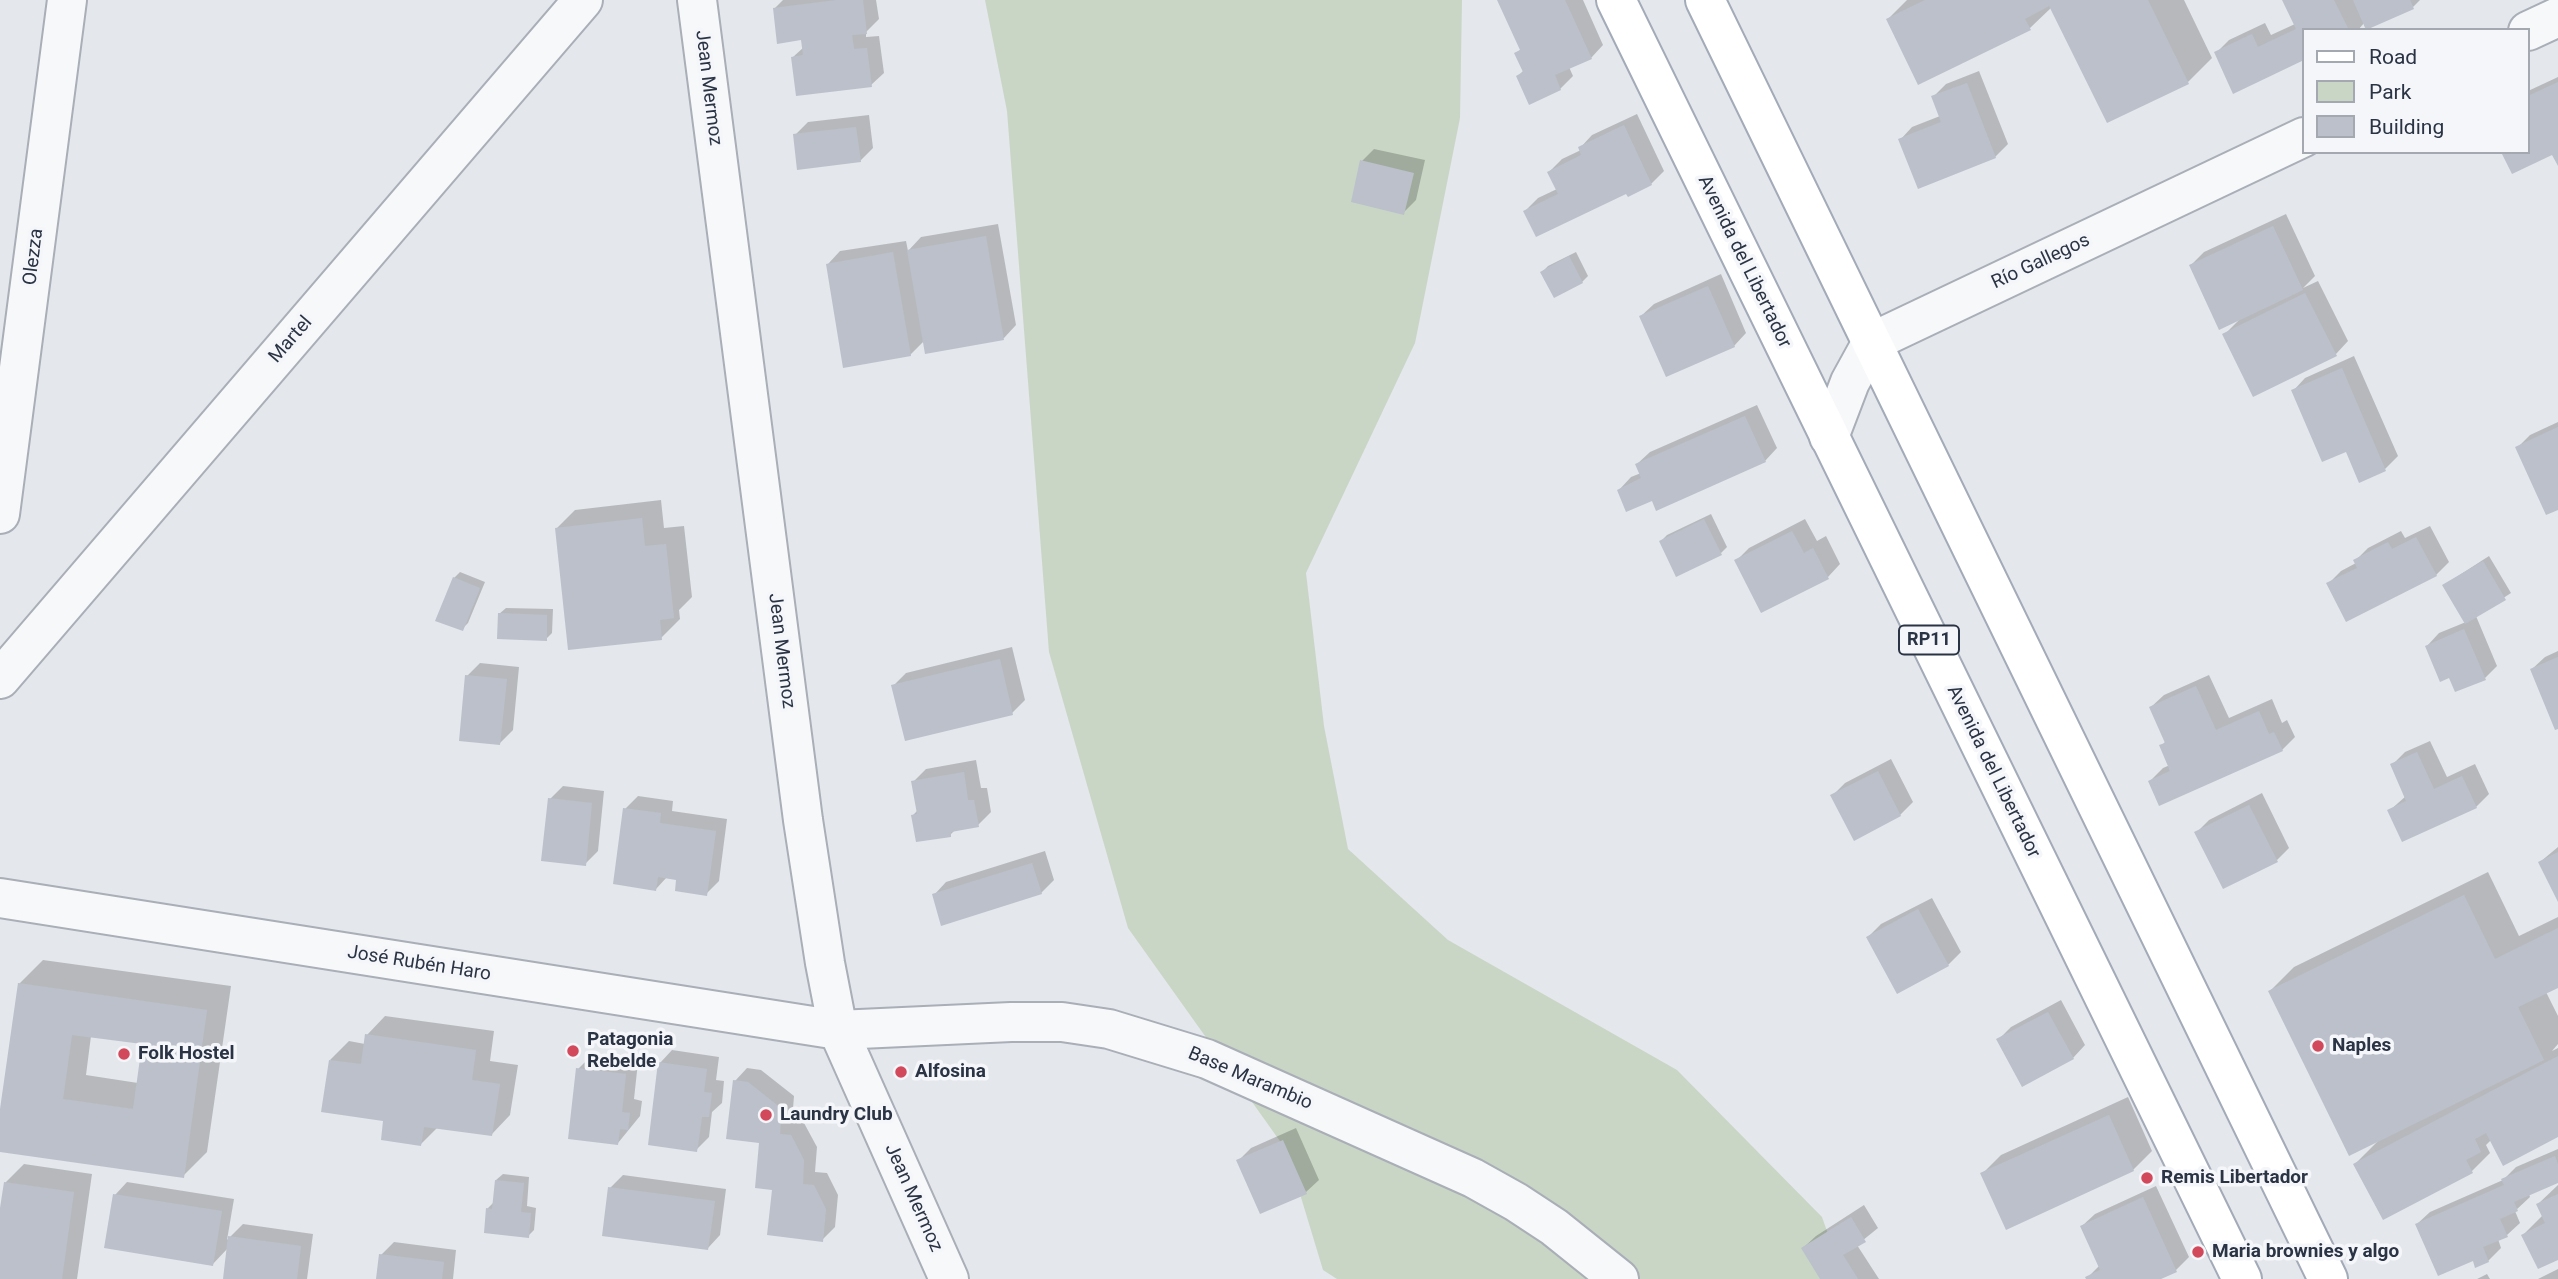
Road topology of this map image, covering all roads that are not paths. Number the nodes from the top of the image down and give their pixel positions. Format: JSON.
{"nodes":[{"id":1,"x":67,"y":0,"type":"edge"},
{"id":2,"x":583,"y":0,"type":"edge"},
{"id":3,"x":697,"y":0,"type":"edge"},
{"id":4,"x":1616,"y":0,"type":"edge"},
{"id":5,"x":1705,"y":0,"type":"edge"},
{"id":6,"x":2558,"y":17,"type":"edge"},
{"id":7,"x":2530,"y":30,"type":"edge"},
{"id":8,"x":2302,"y":138,"type":"edge"},
{"id":9,"x":1872,"y":342,"type":"junction"},
{"id":10,"x":1829,"y":437,"type":"junction"},
{"id":11,"x":0,"y":514,"type":"edge"},
{"id":12,"x":0,"y":679,"type":"edge"},
{"id":13,"x":0,"y":898,"type":"edge"},
{"id":14,"x":838,"y":1030,"type":"junction"},
{"id":15,"x":949,"y":1279,"type":"edge"},
{"id":16,"x":1619,"y":1279,"type":"edge"},
{"id":17,"x":2242,"y":1279,"type":"edge"},
{"id":18,"x":2328,"y":1279,"type":"edge"}],
"edges":[{"from":1,"to":11,"type":"street","name":"Olezza"},
{"from":2,"to":12,"type":"street","name":"Martel"},
{"from":3,"to":14,"type":"street","name":"Jean Mermoz"},
{"from":4,"to":10,"type":"main road","name":"Avenida del Libertador","number":"RP11"},
{"from":5,"to":9,"type":"main road"},
{"from":6,"to":7,"type":"street"},
{"from":8,"to":9,"type":"street","name":"Río Gallegos"},
{"from":9,"to":10,"type":"street"},
{"from":9,"to":18,"type":"main road"},
{"from":10,"to":17,"type":"main road","name":"Avenida del Libertador","number":"RP11"},
{"from":13,"to":14,"type":"street","name":"José Rubén Haro"},
{"from":14,"to":15,"type":"street","name":"Jean Mermoz"},
{"from":14,"to":16,"type":"street","name":"Base Marambio"}]}
